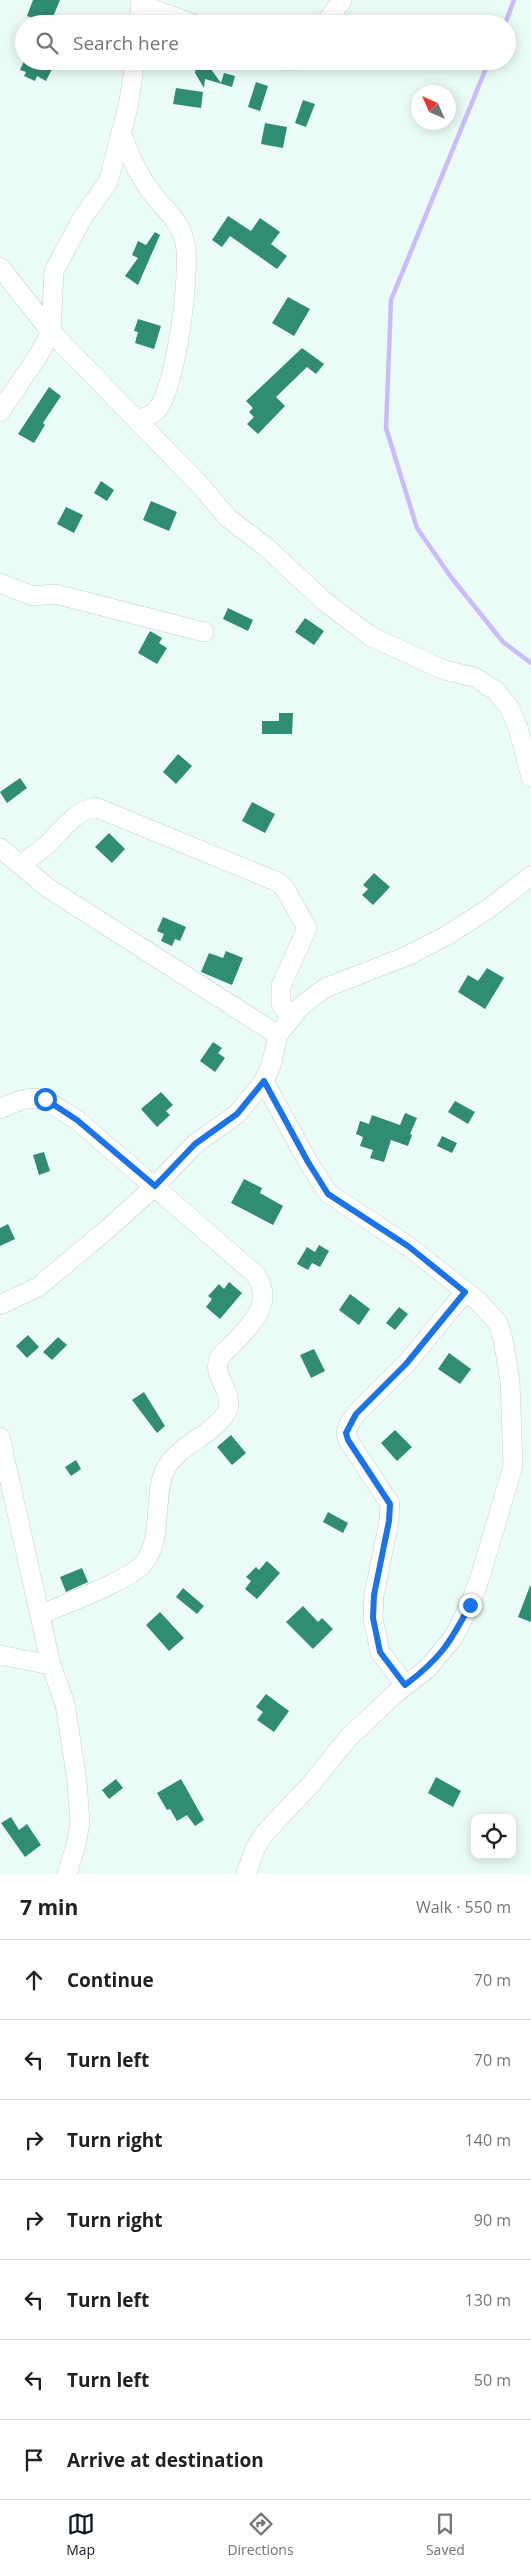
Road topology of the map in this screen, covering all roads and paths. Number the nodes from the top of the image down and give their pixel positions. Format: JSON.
{"nodes":[{"id":1,"x":342,"y":0,"type":"edge"},
{"id":2,"x":140,"y":10,"type":"edge"},
{"id":3,"x":159,"y":15,"type":"edge"},
{"id":4,"x":331,"y":15,"type":"edge"},
{"id":5,"x":133,"y":70,"type":"edge"},
{"id":6,"x":121,"y":132,"type":"junction"},
{"id":7,"x":0,"y":268,"type":"edge"},
{"id":8,"x":50,"y":332,"type":"junction"},
{"id":9,"x":0,"y":412,"type":"edge"},
{"id":10,"x":136,"y":419,"type":"junction"},
{"id":11,"x":0,"y":583,"type":"edge"},
{"id":12,"x":204,"y":632,"type":"dead end"},
{"id":13,"x":531,"y":777,"type":"edge"},
{"id":14,"x":0,"y":848,"type":"edge"},
{"id":15,"x":20,"y":865,"type":"junction"},
{"id":16,"x":531,"y":876,"type":"edge"},
{"id":17,"x":290,"y":1018,"type":"junction"},
{"id":18,"x":278,"y":1035,"type":"junction"},
{"id":19,"x":264,"y":1081,"type":"junction"},
{"id":20,"x":0,"y":1109,"type":"edge"},
{"id":21,"x":155,"y":1186,"type":"junction"},
{"id":22,"x":465,"y":1292,"type":"junction"},
{"id":23,"x":0,"y":1305,"type":"edge"},
{"id":24,"x":0,"y":1437,"type":"edge"},
{"id":25,"x":40,"y":1614,"type":"junction"},
{"id":26,"x":0,"y":1655,"type":"edge"},
{"id":27,"x":51,"y":1665,"type":"junction"},
{"id":28,"x":405,"y":1685,"type":"junction"},
{"id":29,"x":67,"y":1874,"type":"edge"},
{"id":30,"x":246,"y":1874,"type":"edge"}],
"edges":[{"from":1,"to":4,"type":"street"},
{"from":2,"to":3,"type":"street"},
{"from":5,"to":6,"type":"street"},
{"from":6,"to":8,"type":"street"},
{"from":6,"to":10,"type":"street"},
{"from":7,"to":8,"type":"street"},
{"from":8,"to":9,"type":"street"},
{"from":8,"to":10,"type":"street"},
{"from":10,"to":13,"type":"street"},
{"from":11,"to":12,"type":"street"},
{"from":14,"to":15,"type":"street"},
{"from":15,"to":17,"type":"street"},
{"from":15,"to":18,"type":"street"},
{"from":16,"to":17,"type":"street"},
{"from":17,"to":18,"type":"street"},
{"from":18,"to":19,"type":"street"},
{"from":19,"to":21,"type":"street"},
{"from":19,"to":22,"type":"street"},
{"from":20,"to":21,"type":"street"},
{"from":21,"to":23,"type":"street"},
{"from":21,"to":25,"type":"street"},
{"from":22,"to":28,"type":"street"},
{"from":22,"to":28,"type":"street"},
{"from":24,"to":25,"type":"street"},
{"from":25,"to":27,"type":"street"},
{"from":26,"to":27,"type":"street"},
{"from":27,"to":29,"type":"street"},
{"from":28,"to":30,"type":"street"}]}
